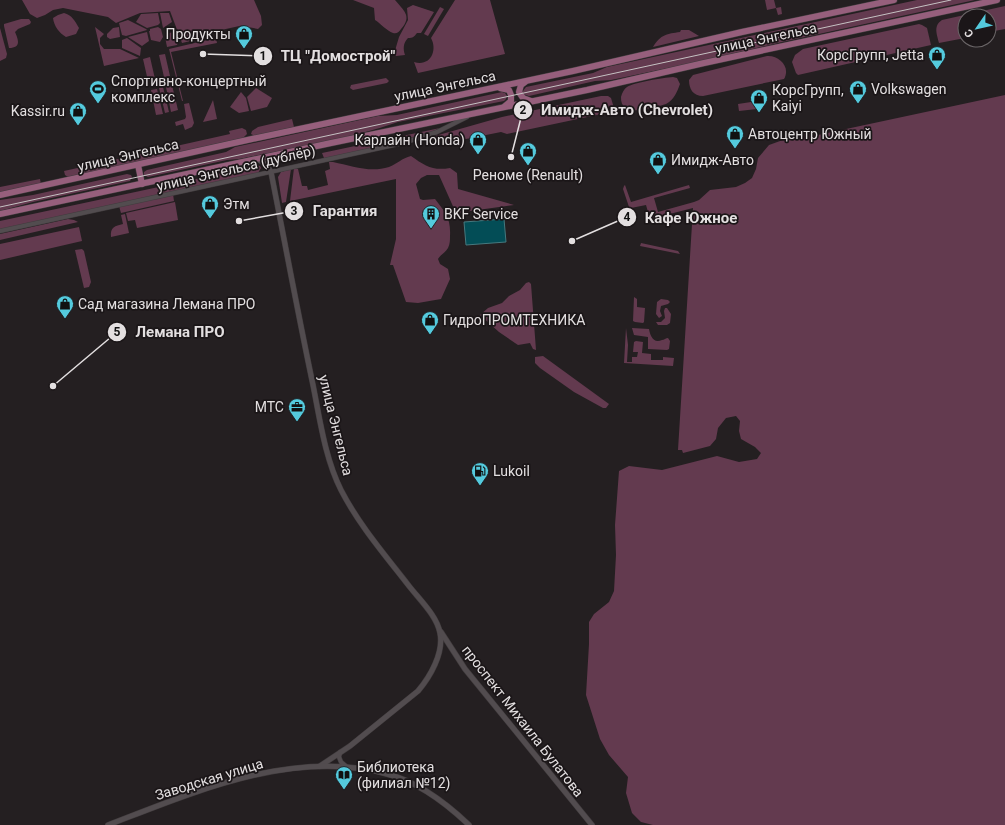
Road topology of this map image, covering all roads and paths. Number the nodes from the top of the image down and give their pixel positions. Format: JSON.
{"nodes":[{"id":1,"x":894,"y":0,"type":"edge"},
{"id":2,"x":997,"y":0,"type":"edge"},
{"id":3,"x":532,"y":80,"type":"junction"},
{"id":4,"x":492,"y":88,"type":"junction"},
{"id":5,"x":538,"y":100,"type":"junction"},
{"id":6,"x":496,"y":109,"type":"junction"},
{"id":7,"x":474,"y":113,"type":"junction"},
{"id":8,"x":257,"y":159,"type":"junction"},
{"id":9,"x":138,"y":165,"type":"junction"},
{"id":10,"x":271,"y":172,"type":"junction"},
{"id":11,"x":142,"y":184,"type":"junction"},
{"id":12,"x":0,"y":195,"type":"edge"},
{"id":13,"x":0,"y":214,"type":"edge"},
{"id":14,"x":0,"y":231,"type":"edge"},
{"id":15,"x":439,"y":630,"type":"junction"},
{"id":16,"x":340,"y":752,"type":"junction"},
{"id":17,"x":320,"y":766,"type":"junction"},
{"id":18,"x":347,"y":766,"type":"junction"},
{"id":19,"x":108,"y":825,"type":"edge"},
{"id":20,"x":469,"y":825,"type":"edge"},
{"id":21,"x":592,"y":825,"type":"edge"}],
"edges":[{"from":1,"to":3,"type":"main road","name":"улица Энгельса"},
{"from":2,"to":5,"type":"main road","name":"улица Энгельса"},
{"from":3,"to":4,"type":"main road","name":"улица Энгельса"},
{"from":3,"to":5,"type":"main road"},
{"from":4,"to":6,"type":"main road"},
{"from":4,"to":9,"type":"main road","name":"улица Энгельса"},
{"from":5,"to":6,"type":"main road","name":"улица Энгельса"},
{"from":6,"to":7,"type":"main road","name":"улица Энгельса"},
{"from":7,"to":8,"type":"main road","name":"улица Энгельса"},
{"from":7,"to":10,"type":"street","name":"улица Энгельса (дублёр)"},
{"from":8,"to":10,"type":"street"},
{"from":8,"to":11,"type":"main road","name":"улица Энгельса"},
{"from":9,"to":11,"type":"main road"},
{"from":9,"to":12,"type":"main road","name":"улица Энгельса"},
{"from":10,"to":14,"type":"street","name":"улица Энгельса (дублёр)"},
{"from":10,"to":15,"type":"street","name":"улица Энгельса"},
{"from":11,"to":13,"type":"main road","name":"улица Энгельса"},
{"from":15,"to":16,"type":"street","name":"улица Энгельса"},
{"from":15,"to":21,"type":"street","name":"проспект Михаила Булатова"},
{"from":16,"to":17,"type":"street","name":"Заводская улица"},
{"from":16,"to":18,"type":"street"},
{"from":17,"to":18,"type":"street","name":"Заводская улица"},
{"from":17,"to":19,"type":"street","name":"Заводская улица"},
{"from":18,"to":20,"type":"street","name":"Заводская улица"}]}
